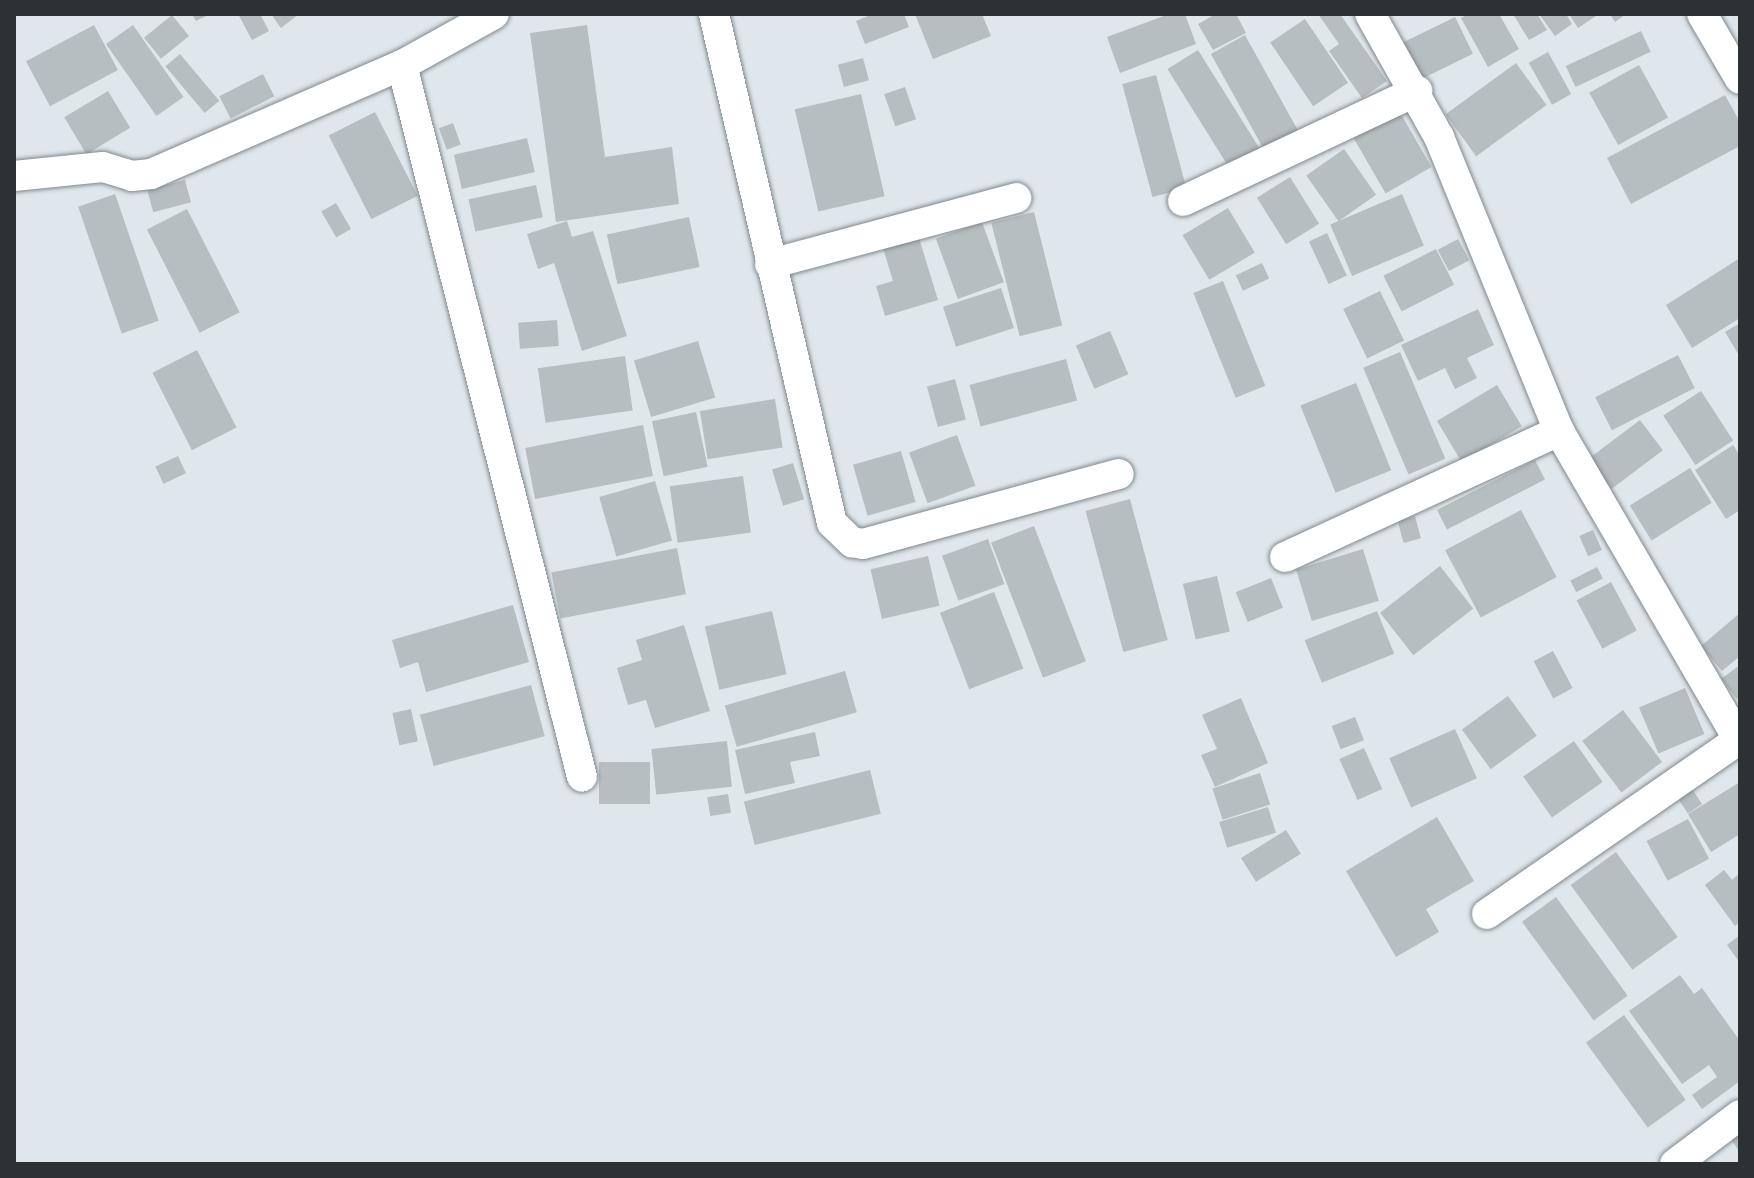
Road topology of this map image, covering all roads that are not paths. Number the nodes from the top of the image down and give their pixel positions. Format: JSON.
{"nodes":[{"id":1,"x":494,"y":14,"type":"edge"},
{"id":2,"x":714,"y":14,"type":"edge"},
{"id":3,"x":1370,"y":14,"type":"edge"},
{"id":4,"x":1702,"y":14,"type":"edge"},
{"id":5,"x":402,"y":65,"type":"junction"},
{"id":6,"x":1740,"y":79,"type":"edge"},
{"id":7,"x":1417,"y":91,"type":"junction"},
{"id":8,"x":14,"y":176,"type":"edge"},
{"id":9,"x":1016,"y":198,"type":"dead end"},
{"id":10,"x":1183,"y":201,"type":"dead end"},
{"id":11,"x":770,"y":264,"type":"junction"},
{"id":12,"x":1559,"y":431,"type":"junction"},
{"id":13,"x":1119,"y":474,"type":"dead end"},
{"id":14,"x":1285,"y":557,"type":"dead end"},
{"id":15,"x":1740,"y":740,"type":"edge"},
{"id":16,"x":582,"y":777,"type":"dead end"},
{"id":17,"x":1487,"y":914,"type":"dead end"},
{"id":18,"x":1740,"y":1115,"type":"edge"},
{"id":19,"x":1675,"y":1164,"type":"edge"}],
"edges":[{"from":1,"to":5,"type":"street"},
{"from":2,"to":11,"type":"street"},
{"from":3,"to":7,"type":"street"},
{"from":4,"to":6,"type":"street"},
{"from":5,"to":8,"type":"street"},
{"from":5,"to":16,"type":"street"},
{"from":7,"to":10,"type":"street"},
{"from":7,"to":12,"type":"street"},
{"from":9,"to":11,"type":"street"},
{"from":11,"to":13,"type":"street"},
{"from":12,"to":14,"type":"street"},
{"from":12,"to":15,"type":"street"},
{"from":15,"to":17,"type":"street"},
{"from":18,"to":19,"type":"street"}]}
